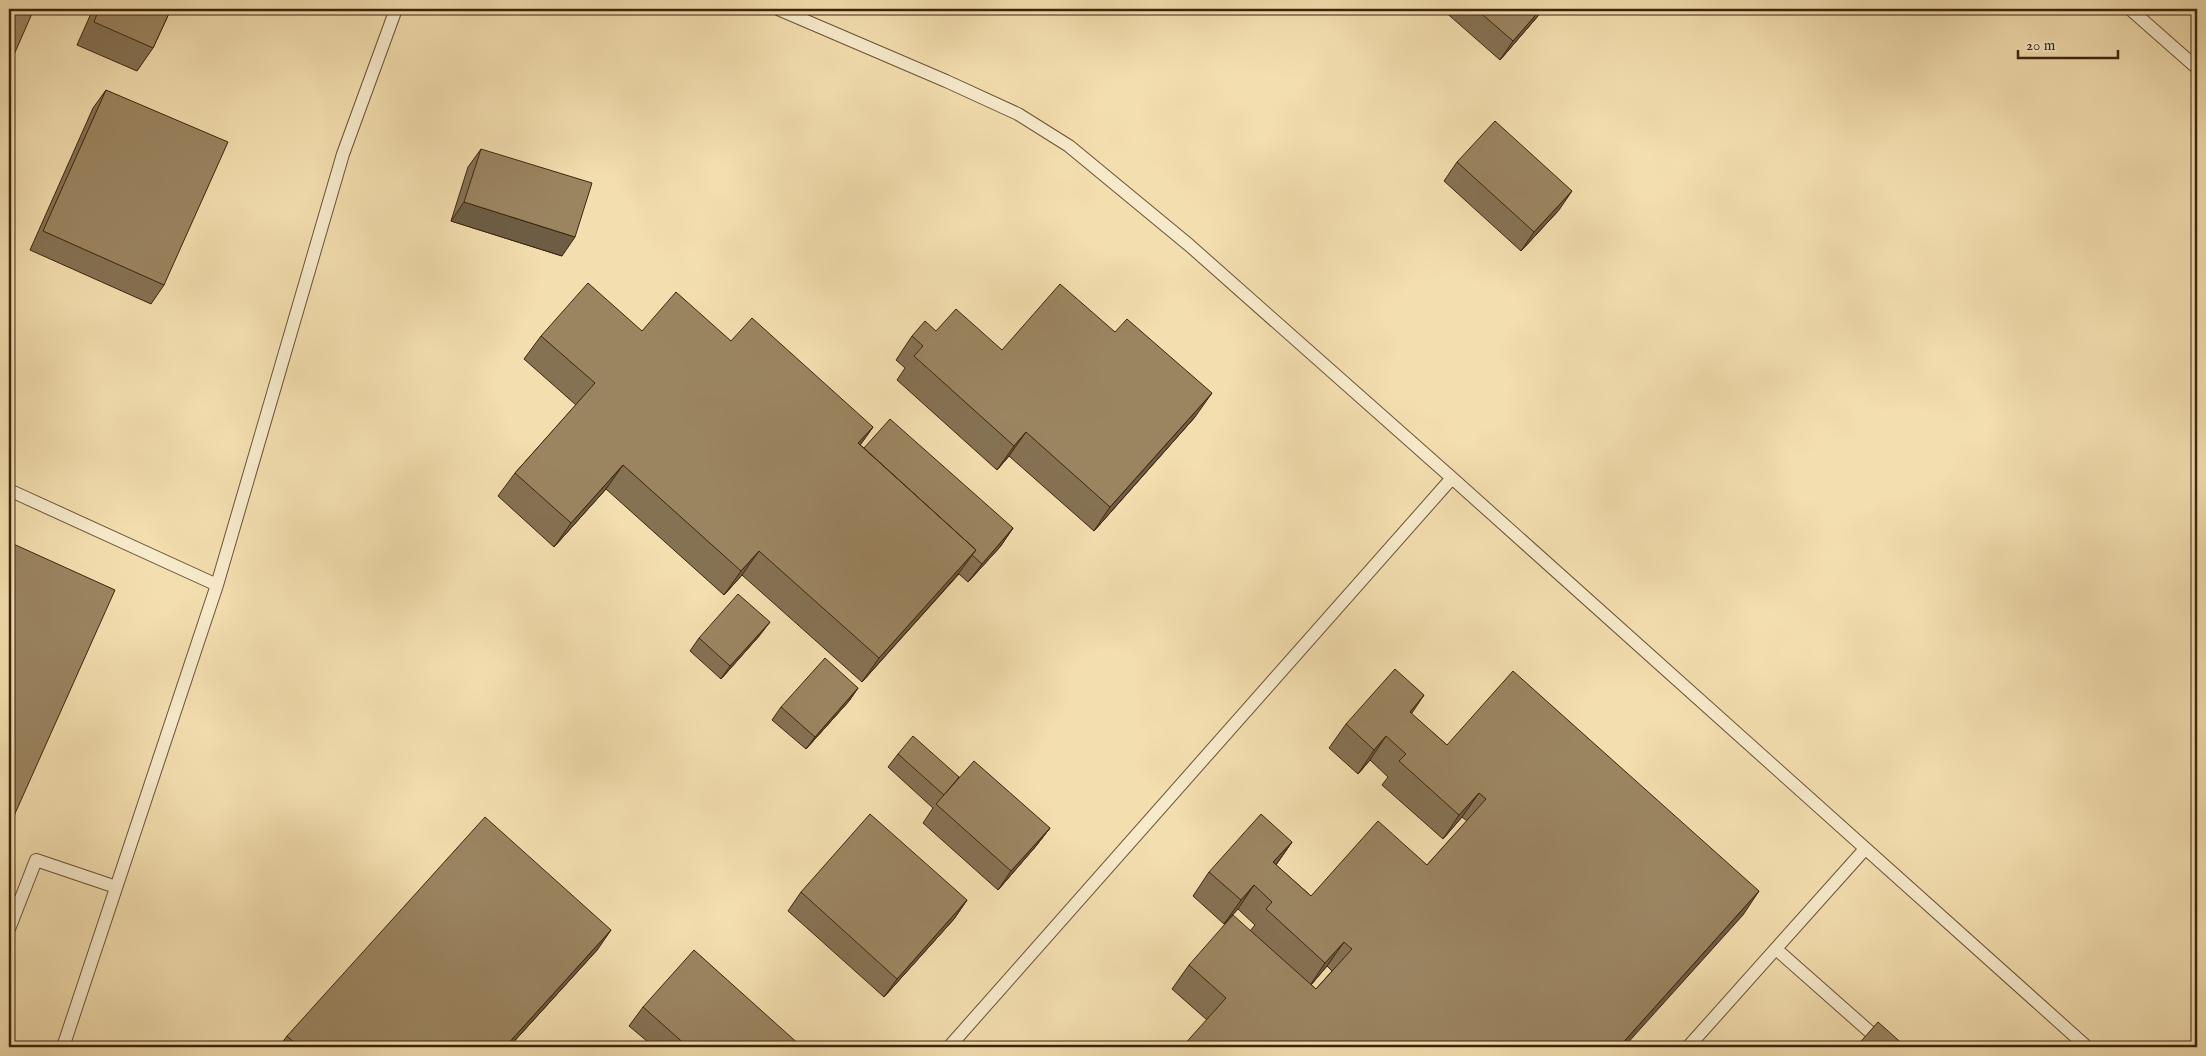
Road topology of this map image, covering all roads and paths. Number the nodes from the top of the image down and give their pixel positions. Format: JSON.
{"nodes":[{"id":1,"x":396,"y":9,"type":"edge"},
{"id":2,"x":781,"y":9,"type":"edge"},
{"id":3,"x":2130,"y":9,"type":"edge"},
{"id":4,"x":2197,"y":68,"type":"edge"},
{"id":5,"x":1452,"y":478,"type":"junction"},
{"id":6,"x":9,"y":490,"type":"edge"},
{"id":7,"x":217,"y":585,"type":"junction"},
{"id":8,"x":1865,"y":849,"type":"junction"},
{"id":9,"x":116,"y":887,"type":"junction"},
{"id":10,"x":9,"y":929,"type":"edge"},
{"id":11,"x":1776,"y":949,"type":"junction"},
{"id":12,"x":63,"y":1047,"type":"edge"},
{"id":13,"x":949,"y":1047,"type":"edge"},
{"id":14,"x":1688,"y":1047,"type":"edge"},
{"id":15,"x":1887,"y":1047,"type":"edge"},
{"id":16,"x":2087,"y":1047,"type":"edge"}],
"edges":[{"from":1,"to":7,"type":"lane"},
{"from":2,"to":5,"type":"lane"},
{"from":3,"to":4,"type":"lane"},
{"from":5,"to":8,"type":"lane"},
{"from":5,"to":13,"type":"lane"},
{"from":6,"to":7,"type":"lane"},
{"from":7,"to":9,"type":"lane"},
{"from":8,"to":11,"type":"lane"},
{"from":8,"to":16,"type":"lane"},
{"from":9,"to":10,"type":"lane"},
{"from":9,"to":12,"type":"lane"},
{"from":11,"to":14,"type":"lane"},
{"from":11,"to":15,"type":"lane"}]}
